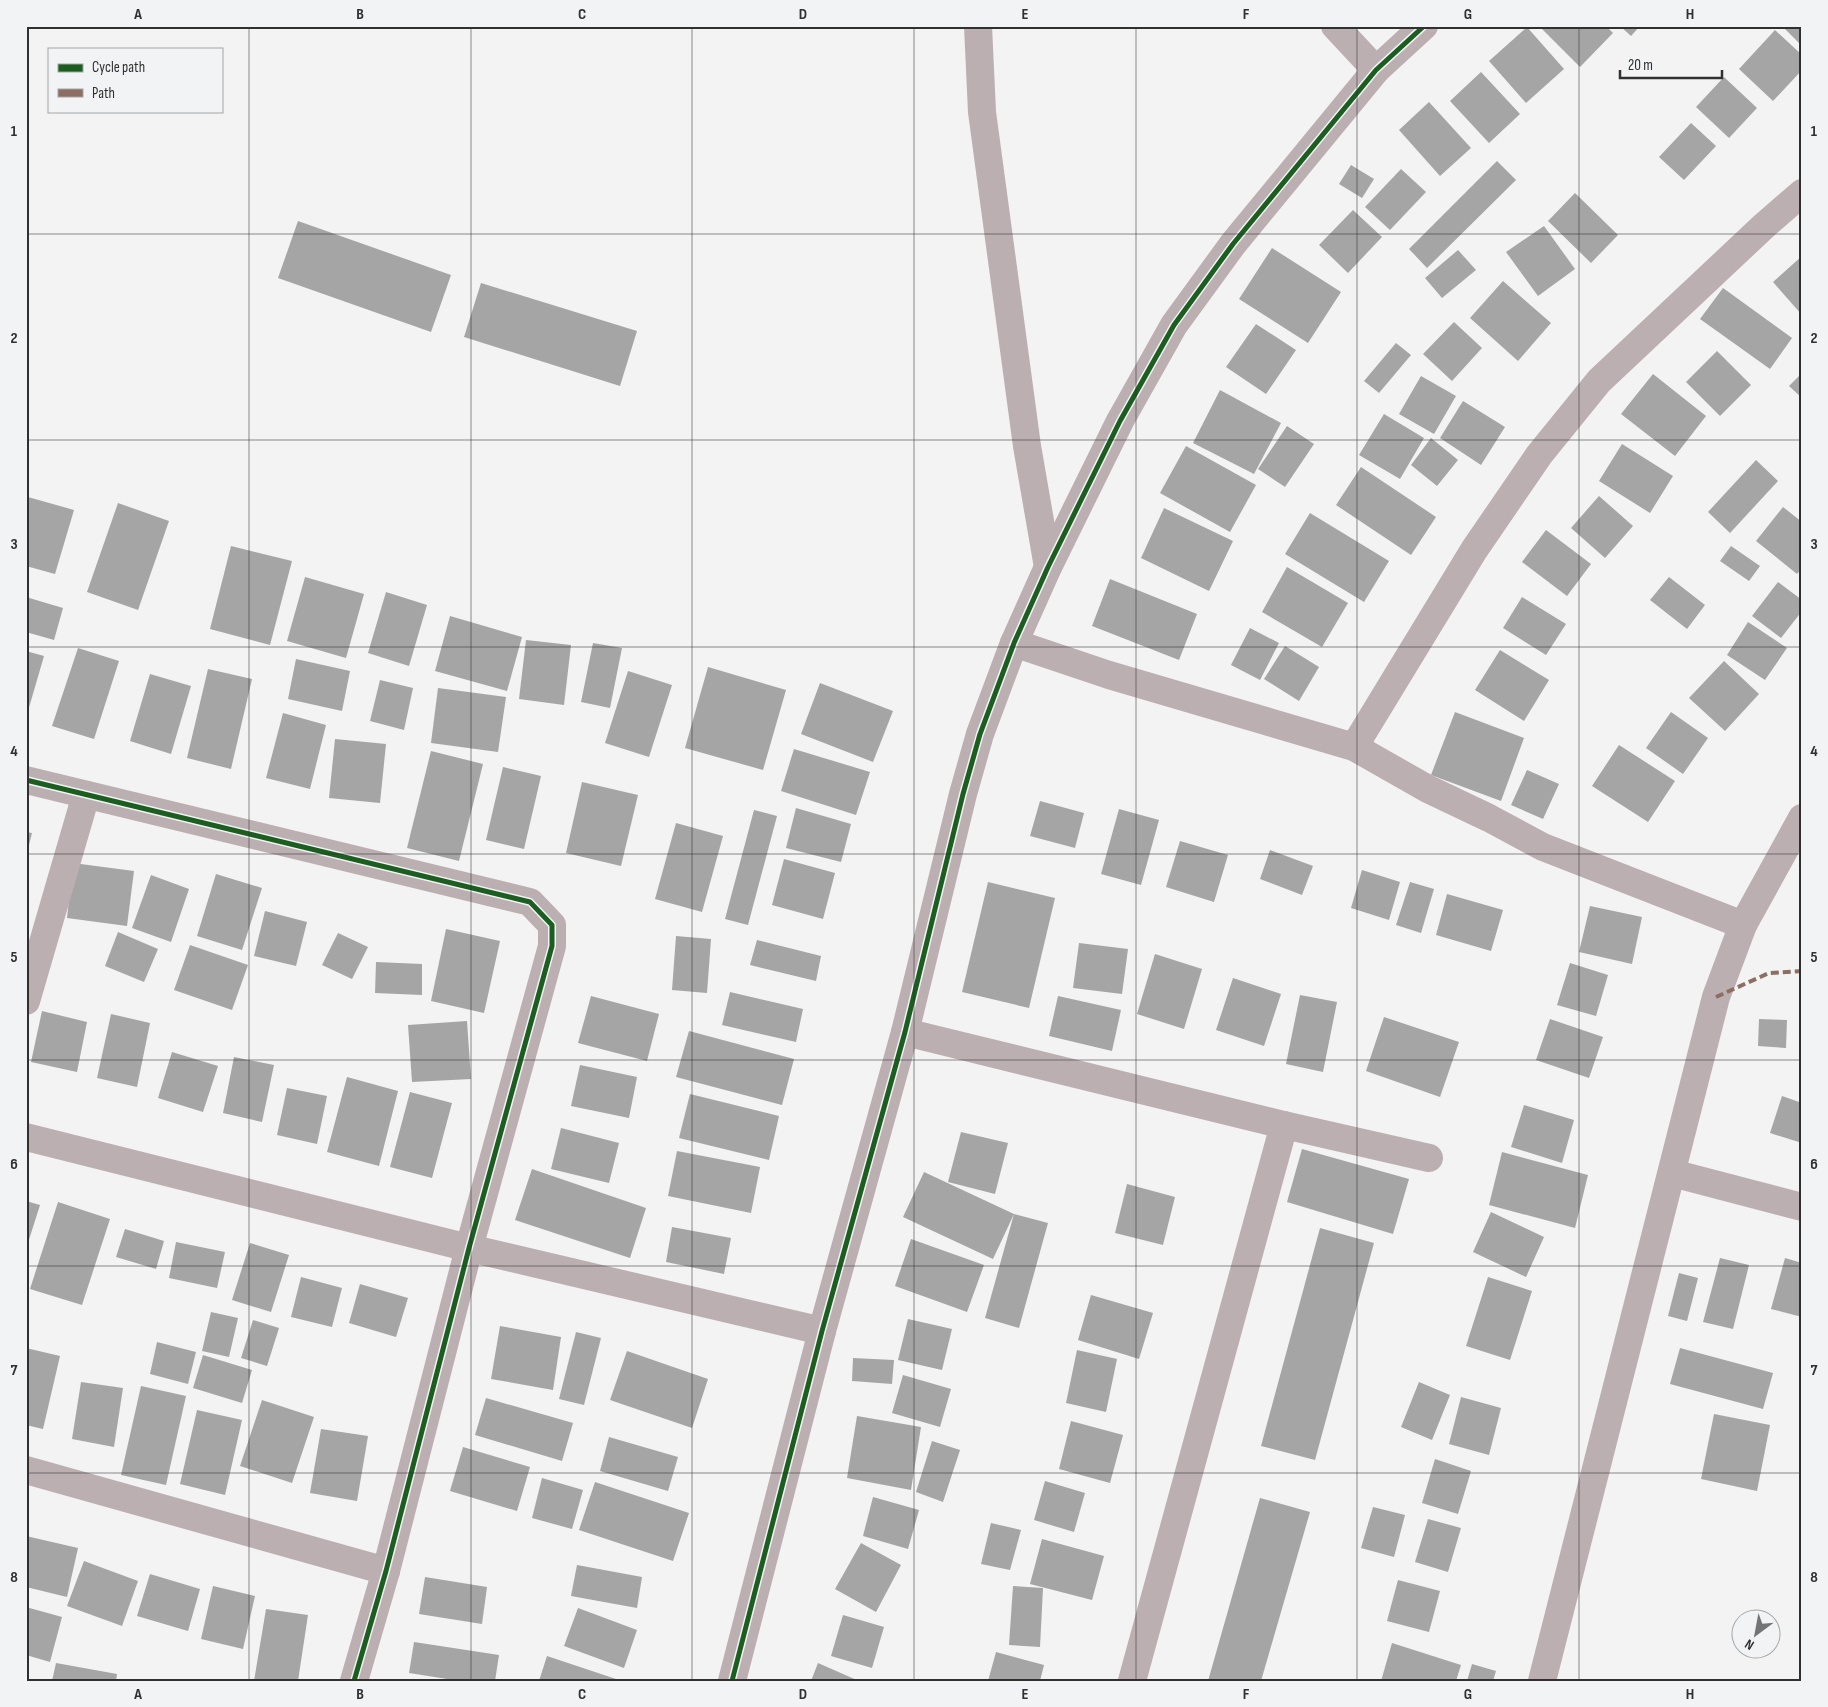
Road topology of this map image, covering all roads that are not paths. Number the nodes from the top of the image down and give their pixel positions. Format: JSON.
{"nodes":[{"id":1,"x":978,"y":26,"type":"edge"},
{"id":2,"x":1335,"y":26,"type":"edge"},
{"id":3,"x":1424,"y":26,"type":"edge"},
{"id":4,"x":1376,"y":70,"type":"junction"},
{"id":5,"x":1802,"y":193,"type":"edge"},
{"id":6,"x":1048,"y":566,"type":"junction"},
{"id":7,"x":1014,"y":643,"type":"junction"},
{"id":8,"x":1354,"y":747,"type":"junction"},
{"id":9,"x":26,"y":780,"type":"edge"},
{"id":10,"x":86,"y":795,"type":"junction"},
{"id":11,"x":1802,"y":818,"type":"edge"},
{"id":12,"x":1742,"y":924,"type":"junction"},
{"id":13,"x":26,"y":1001,"type":"edge"},
{"id":14,"x":905,"y":1032,"type":"junction"},
{"id":15,"x":1284,"y":1125,"type":"junction"},
{"id":16,"x":26,"y":1137,"type":"edge"},
{"id":17,"x":1429,"y":1158,"type":"dead end"},
{"id":18,"x":1672,"y":1173,"type":"junction"},
{"id":19,"x":1802,"y":1207,"type":"edge"},
{"id":20,"x":469,"y":1248,"type":"junction"},
{"id":21,"x":822,"y":1331,"type":"junction"},
{"id":22,"x":26,"y":1470,"type":"edge"},
{"id":23,"x":386,"y":1571,"type":"junction"},
{"id":24,"x":354,"y":1681,"type":"edge"},
{"id":25,"x":732,"y":1681,"type":"edge"},
{"id":26,"x":1132,"y":1681,"type":"edge"},
{"id":27,"x":1542,"y":1681,"type":"edge"}],
"edges":[{"from":1,"to":6,"type":"street"},
{"from":2,"to":4,"type":"street"},
{"from":3,"to":4,"type":"street"},
{"from":4,"to":6,"type":"street"},
{"from":5,"to":8,"type":"street"},
{"from":6,"to":7,"type":"street"},
{"from":7,"to":8,"type":"street"},
{"from":7,"to":14,"type":"street"},
{"from":8,"to":12,"type":"street"},
{"from":9,"to":10,"type":"street"},
{"from":10,"to":13,"type":"street"},
{"from":10,"to":20,"type":"street"},
{"from":11,"to":12,"type":"street"},
{"from":12,"to":18,"type":"street"},
{"from":14,"to":15,"type":"street"},
{"from":14,"to":21,"type":"street"},
{"from":15,"to":17,"type":"street"},
{"from":15,"to":26,"type":"street"},
{"from":16,"to":20,"type":"street"},
{"from":18,"to":19,"type":"street"},
{"from":18,"to":27,"type":"street"},
{"from":20,"to":21,"type":"street"},
{"from":20,"to":23,"type":"street"},
{"from":21,"to":25,"type":"street"},
{"from":22,"to":23,"type":"street"},
{"from":23,"to":24,"type":"street"}]}
